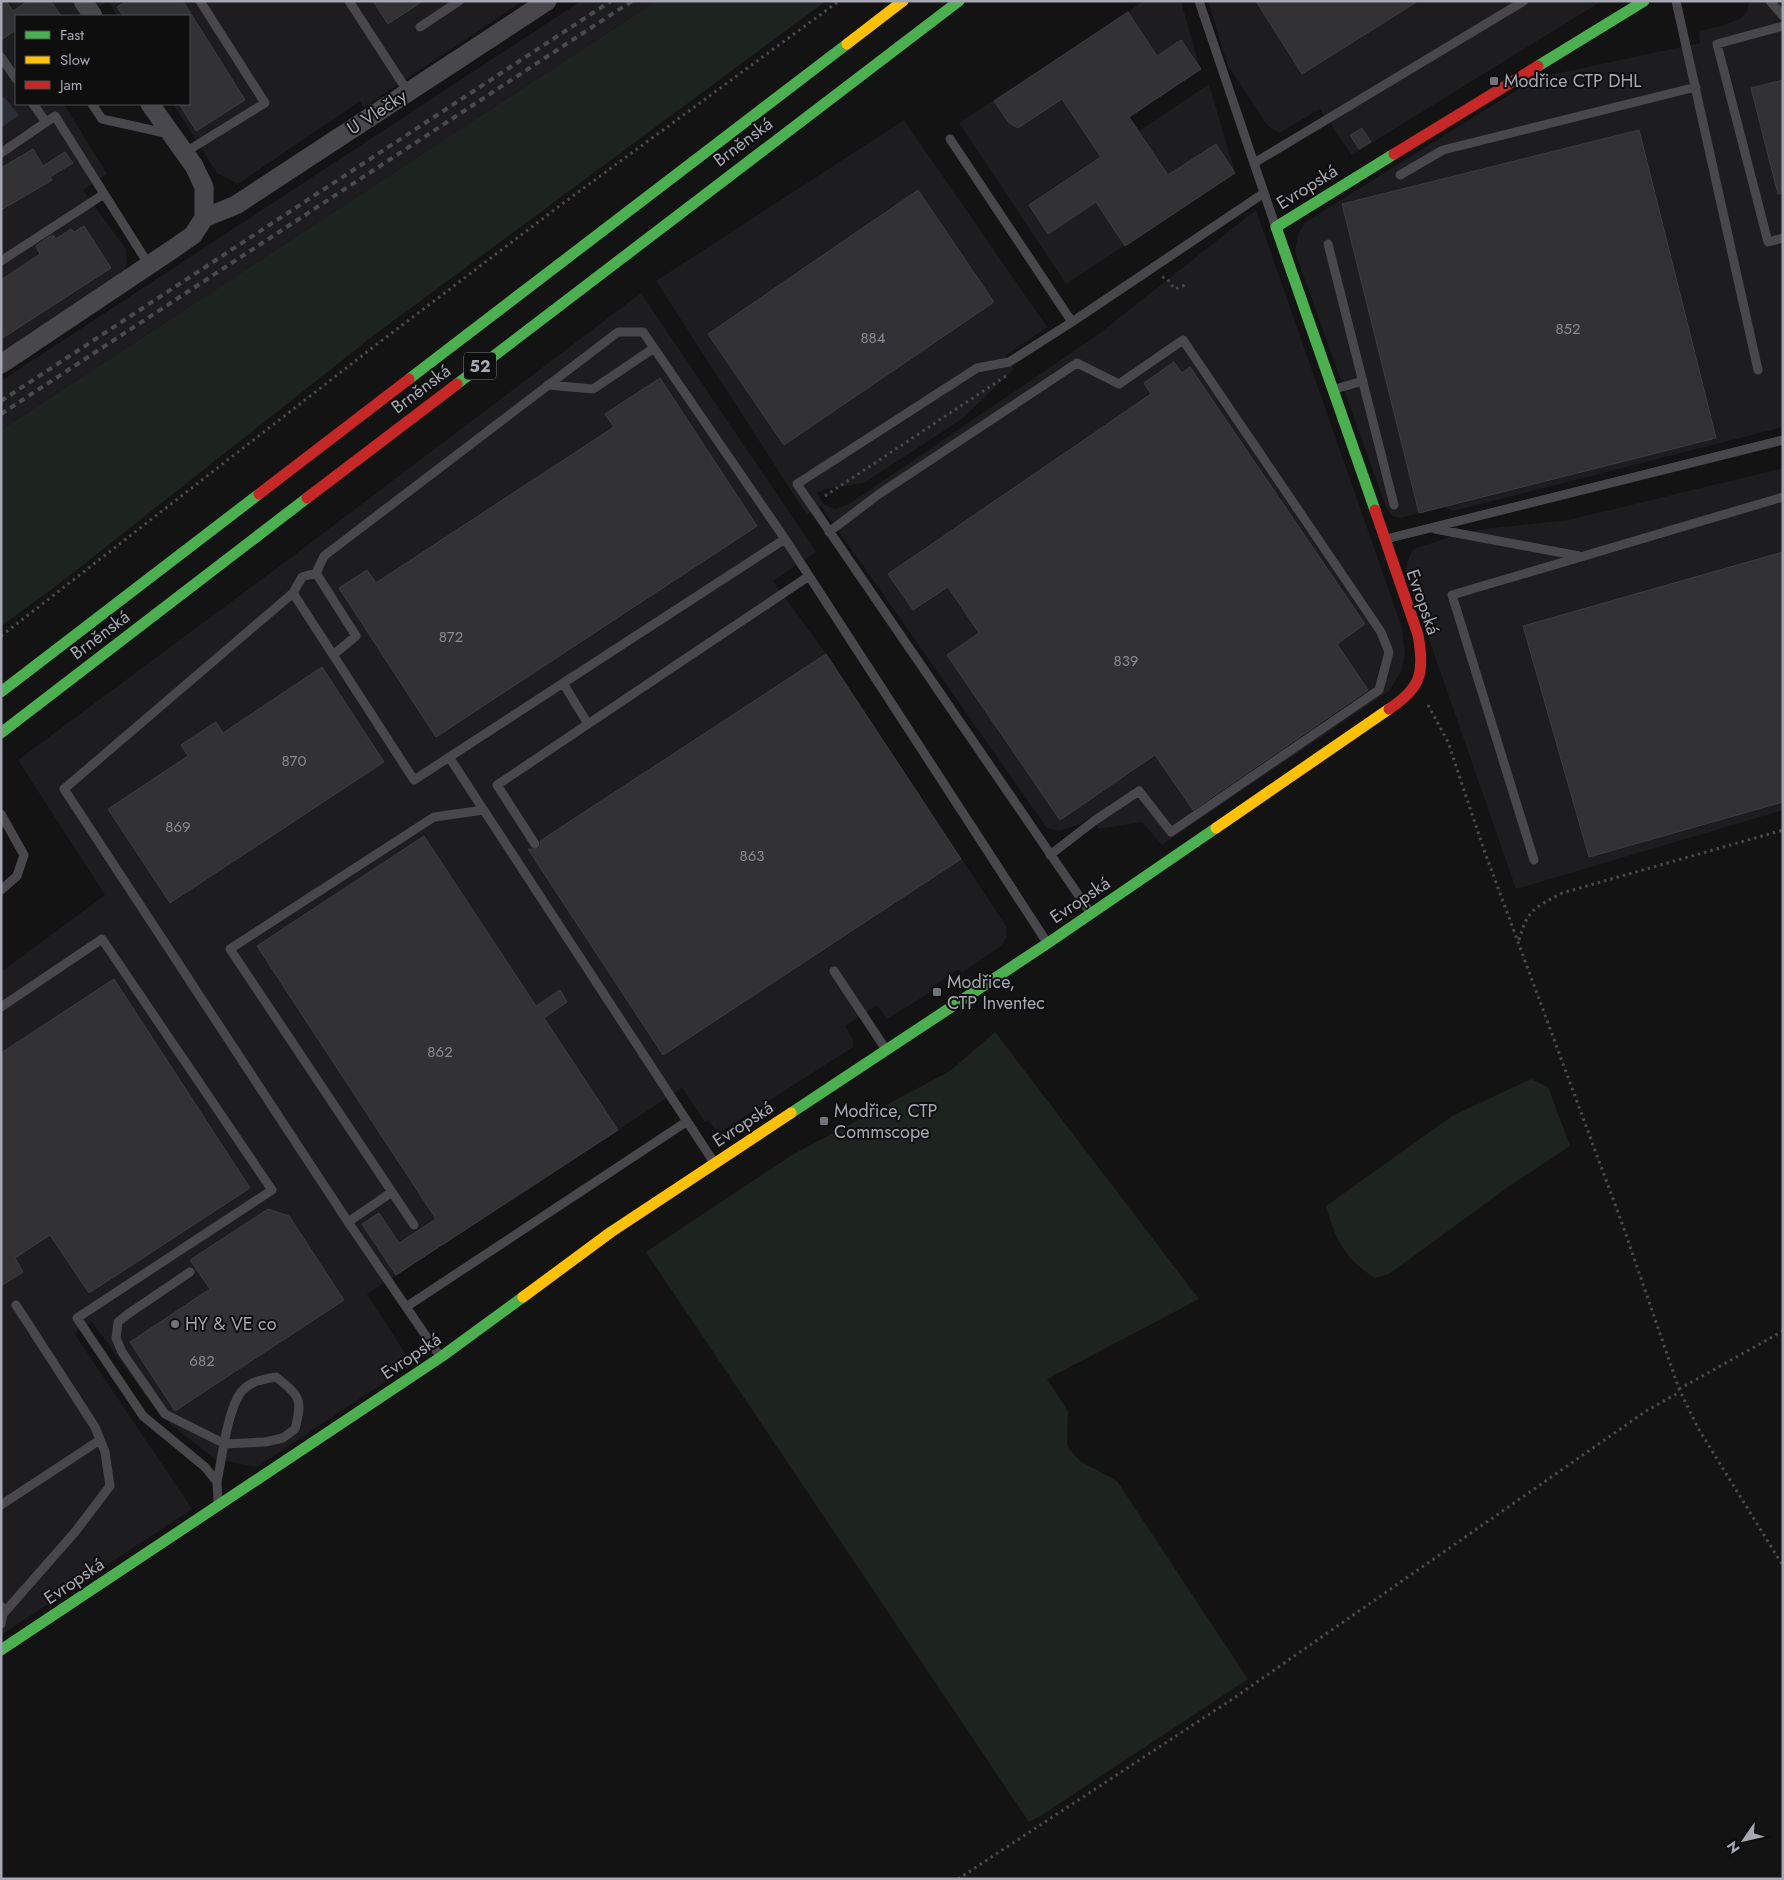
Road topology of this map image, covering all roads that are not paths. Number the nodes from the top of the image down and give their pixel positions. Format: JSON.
{"nodes":[{"id":1,"x":83,"y":1,"type":"edge"},
{"id":2,"x":200,"y":1,"type":"edge"},
{"id":3,"x":349,"y":1,"type":"edge"},
{"id":4,"x":459,"y":1,"type":"edge"},
{"id":5,"x":903,"y":1,"type":"edge"},
{"id":6,"x":960,"y":1,"type":"edge"},
{"id":7,"x":1199,"y":1,"type":"edge"},
{"id":8,"x":1524,"y":1,"type":"edge"},
{"id":9,"x":1644,"y":1,"type":"edge"},
{"id":10,"x":1676,"y":1,"type":"edge"},
{"id":11,"x":1770,"y":1,"type":"edge"},
{"id":12,"x":545,"y":2,"type":"edge"},
{"id":13,"x":91,"y":15,"type":"edge"},
{"id":14,"x":1783,"y":16,"type":"edge"},
{"id":15,"x":1783,"y":26,"type":"edge"},
{"id":16,"x":420,"y":27,"type":"dead end"},
{"id":17,"x":1,"y":57,"type":"edge"},
{"id":18,"x":15,"y":78,"type":"edge"},
{"id":19,"x":1696,"y":87,"type":"junction"},
{"id":20,"x":408,"y":92,"type":"junction"},
{"id":21,"x":34,"y":105,"type":"edge"},
{"id":22,"x":93,"y":105,"type":"edge"},
{"id":23,"x":151,"y":105,"type":"edge"},
{"id":24,"x":46,"y":122,"type":"junction"},
{"id":25,"x":171,"y":134,"type":"junction"},
{"id":26,"x":950,"y":139,"type":"dead end"},
{"id":27,"x":1,"y":153,"type":"edge"},
{"id":28,"x":184,"y":153,"type":"junction"},
{"id":29,"x":1254,"y":163,"type":"junction"},
{"id":30,"x":1400,"y":175,"type":"dead end"},
{"id":31,"x":1264,"y":193,"type":"junction"},
{"id":32,"x":104,"y":194,"type":"junction"},
{"id":33,"x":204,"y":218,"type":"junction"},
{"id":34,"x":1276,"y":227,"type":"junction"},
{"id":35,"x":1783,"y":238,"type":"edge"},
{"id":36,"x":1328,"y":244,"type":"dead end"},
{"id":37,"x":1,"y":261,"type":"edge"},
{"id":38,"x":149,"y":265,"type":"junction"},
{"id":39,"x":1072,"y":322,"type":"junction"},
{"id":40,"x":654,"y":348,"type":"junction"},
{"id":41,"x":1,"y":364,"type":"edge"},
{"id":42,"x":1758,"y":370,"type":"dead end"},
{"id":43,"x":1363,"y":381,"type":"junction"},
{"id":44,"x":548,"y":385,"type":"junction"},
{"id":45,"x":1332,"y":390,"type":"junction"},
{"id":46,"x":1783,"y":440,"type":"edge"},
{"id":47,"x":1783,"y":497,"type":"edge"},
{"id":48,"x":1394,"y":505,"type":"dead end"},
{"id":49,"x":1432,"y":529,"type":"junction"},
{"id":50,"x":829,"y":532,"type":"junction"},
{"id":51,"x":785,"y":539,"type":"junction"},
{"id":52,"x":1384,"y":540,"type":"junction"},
{"id":53,"x":1581,"y":556,"type":"junction"},
{"id":54,"x":316,"y":573,"type":"junction"},
{"id":55,"x":809,"y":576,"type":"junction"},
{"id":56,"x":293,"y":593,"type":"junction"},
{"id":57,"x":333,"y":654,"type":"junction"},
{"id":58,"x":563,"y":683,"type":"junction"},
{"id":59,"x":1,"y":692,"type":"edge"},
{"id":60,"x":588,"y":724,"type":"junction"},
{"id":61,"x":1,"y":733,"type":"edge"},
{"id":62,"x":449,"y":757,"type":"junction"},
{"id":63,"x":484,"y":810,"type":"junction"},
{"id":64,"x":1,"y":814,"type":"edge"},
{"id":65,"x":535,"y":844,"type":"dead end"},
{"id":66,"x":1050,"y":855,"type":"junction"},
{"id":67,"x":1534,"y":860,"type":"dead end"},
{"id":68,"x":1,"y":890,"type":"edge"},
{"id":69,"x":1091,"y":914,"type":"junction"},
{"id":70,"x":1048,"y":943,"type":"junction"},
{"id":71,"x":834,"y":971,"type":"dead end"},
{"id":72,"x":1,"y":1007,"type":"edge"},
{"id":73,"x":886,"y":1050,"type":"junction"},
{"id":74,"x":686,"y":1122,"type":"junction"},
{"id":75,"x":714,"y":1164,"type":"junction"},
{"id":76,"x":392,"y":1192,"type":"junction"},
{"id":77,"x":348,"y":1222,"type":"junction"},
{"id":78,"x":414,"y":1225,"type":"dead end"},
{"id":79,"x":190,"y":1272,"type":"dead end"},
{"id":80,"x":16,"y":1305,"type":"dead end"},
{"id":81,"x":406,"y":1307,"type":"junction"},
{"id":82,"x":441,"y":1357,"type":"junction"},
{"id":83,"x":100,"y":1440,"type":"junction"},
{"id":84,"x":225,"y":1444,"type":"junction"},
{"id":85,"x":217,"y":1482,"type":"junction"},
{"id":86,"x":1,"y":1505,"type":"edge"},
{"id":87,"x":218,"y":1506,"type":"junction"},
{"id":88,"x":2,"y":1615,"type":"edge"},
{"id":89,"x":1,"y":1650,"type":"edge"}],
"edges":[{"from":1,"to":13,"type":"street"},
{"from":2,"to":28,"type":"lane"},
{"from":3,"to":20,"type":"lane"},
{"from":4,"to":16,"type":"lane"},
{"from":5,"to":59,"type":"main road","name":"Brněnská","number":"52"},
{"from":6,"to":61,"type":"main road","name":"Brněnská","number":"52"},
{"from":7,"to":29,"type":"lane"},
{"from":8,"to":29,"type":"lane"},
{"from":9,"to":34,"type":"main road","name":"Evropská"},
{"from":10,"to":19,"type":"lane"},
{"from":11,"to":14,"type":"lane"},
{"from":12,"to":20,"type":"street","name":"U Vlečky"},
{"from":15,"to":35,"type":"lane"},
{"from":17,"to":18,"type":"lane"},
{"from":19,"to":30,"type":"lane"},
{"from":19,"to":42,"type":"lane"},
{"from":20,"to":33,"type":"street","name":"U Vlečky"},
{"from":21,"to":24,"type":"lane"},
{"from":22,"to":25,"type":"lane"},
{"from":23,"to":25,"type":"street"},
{"from":24,"to":27,"type":"lane"},
{"from":24,"to":32,"type":"lane"},
{"from":25,"to":28,"type":"street"},
{"from":26,"to":39,"type":"lane"},
{"from":28,"to":33,"type":"street"},
{"from":29,"to":31,"type":"lane"},
{"from":31,"to":34,"type":"lane"},
{"from":31,"to":39,"type":"lane"},
{"from":32,"to":37,"type":"lane"},
{"from":32,"to":38,"type":"lane"},
{"from":33,"to":38,"type":"street"},
{"from":34,"to":45,"type":"main road","name":"Evropská"},
{"from":36,"to":43,"type":"lane"},
{"from":38,"to":41,"type":"street"},
{"from":39,"to":50,"type":"lane"},
{"from":40,"to":44,"type":"lane"},
{"from":40,"to":44,"type":"lane"},
{"from":40,"to":51,"type":"lane"},
{"from":43,"to":45,"type":"lane"},
{"from":43,"to":48,"type":"lane"},
{"from":44,"to":54,"type":"lane"},
{"from":45,"to":52,"type":"main road","name":"Evropská"},
{"from":46,"to":49,"type":"lane"},
{"from":47,"to":53,"type":"lane"},
{"from":49,"to":52,"type":"lane"},
{"from":49,"to":53,"type":"lane"},
{"from":50,"to":66,"type":"lane"},
{"from":50,"to":66,"type":"lane"},
{"from":51,"to":55,"type":"lane"},
{"from":51,"to":58,"type":"lane"},
{"from":52,"to":69,"type":"main road","name":"Evropská"},
{"from":53,"to":67,"type":"lane"},
{"from":54,"to":56,"type":"lane"},
{"from":54,"to":57,"type":"lane"},
{"from":55,"to":60,"type":"lane"},
{"from":55,"to":70,"type":"lane"},
{"from":56,"to":57,"type":"lane"},
{"from":56,"to":77,"type":"lane"},
{"from":57,"to":62,"type":"lane"},
{"from":58,"to":60,"type":"lane"},
{"from":58,"to":62,"type":"lane"},
{"from":60,"to":65,"type":"lane"},
{"from":62,"to":63,"type":"lane"},
{"from":63,"to":74,"type":"lane"},
{"from":63,"to":76,"type":"lane"},
{"from":64,"to":68,"type":"lane"},
{"from":66,"to":69,"type":"lane"},
{"from":69,"to":70,"type":"main road","name":"Evropská"},
{"from":70,"to":73,"type":"main road","name":"Evropská"},
{"from":71,"to":73,"type":"lane"},
{"from":72,"to":85,"type":"lane"},
{"from":73,"to":75,"type":"main road","name":"Evropská"},
{"from":74,"to":75,"type":"lane"},
{"from":74,"to":81,"type":"lane"},
{"from":75,"to":82,"type":"main road","name":"Evropská"},
{"from":76,"to":77,"type":"lane"},
{"from":76,"to":78,"type":"lane"},
{"from":77,"to":81,"type":"lane"},
{"from":79,"to":84,"type":"lane"},
{"from":80,"to":83,"type":"lane"},
{"from":81,"to":82,"type":"lane"},
{"from":82,"to":87,"type":"main road","name":"Evropská"},
{"from":83,"to":86,"type":"lane"},
{"from":83,"to":88,"type":"lane"},
{"from":84,"to":84,"type":"lane"},
{"from":84,"to":85,"type":"lane"},
{"from":85,"to":87,"type":"lane"},
{"from":87,"to":89,"type":"main road","name":"Evropská"}]}
